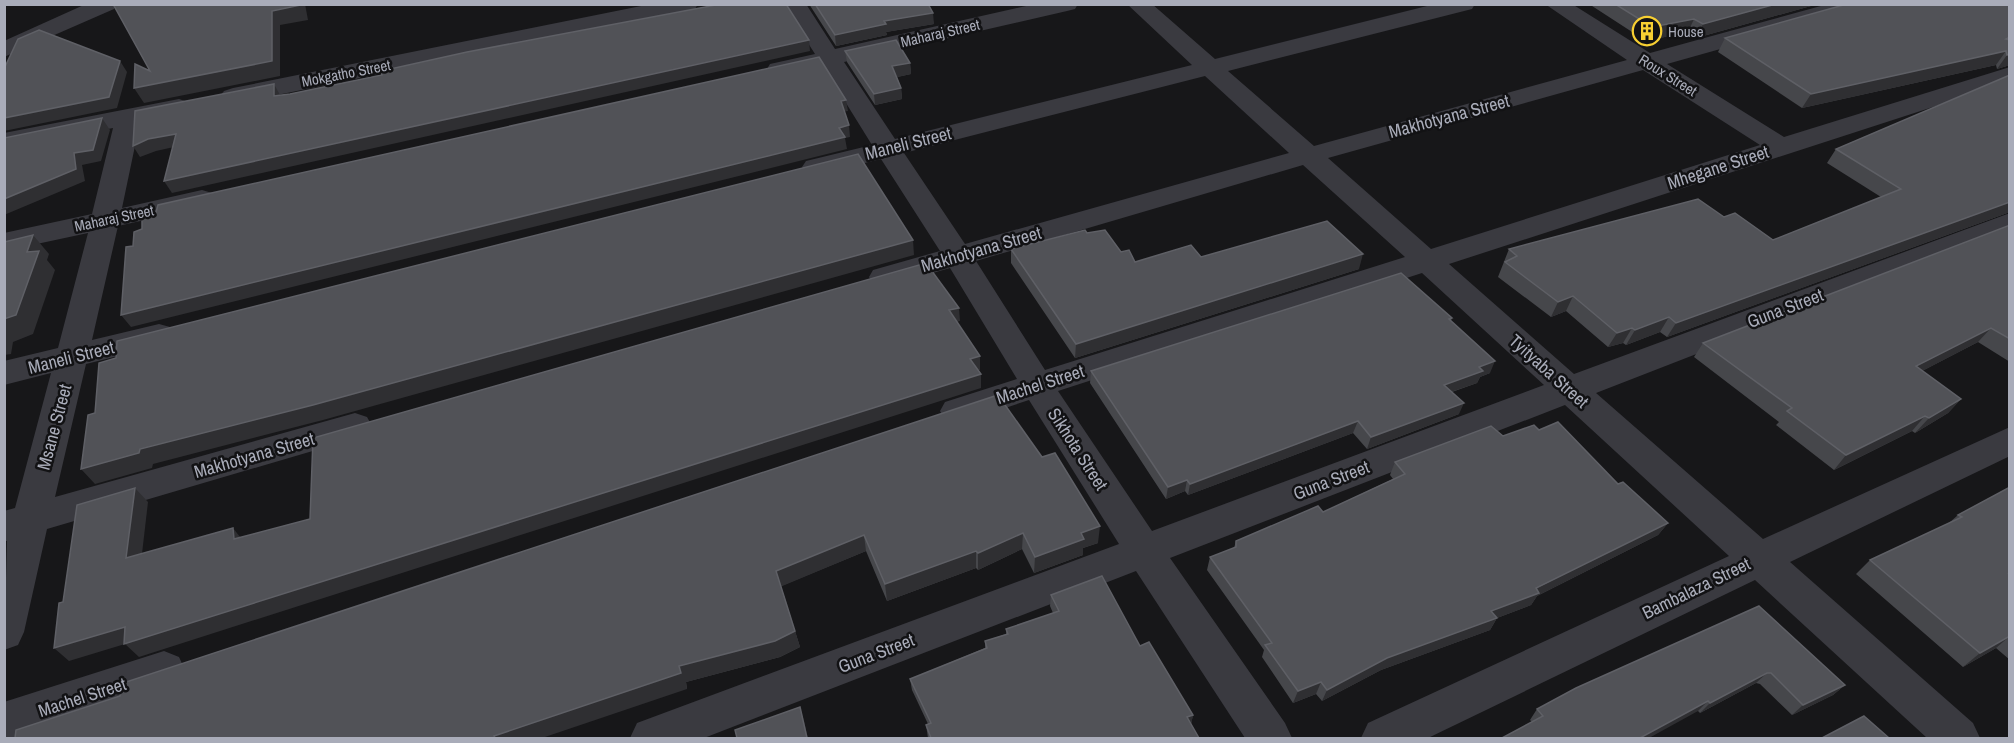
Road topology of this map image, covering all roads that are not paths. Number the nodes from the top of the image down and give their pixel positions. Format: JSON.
{"nodes":[{"id":1,"x":106,"y":4,"type":"edge"},
{"id":2,"x":687,"y":4,"type":"edge"},
{"id":3,"x":794,"y":4,"type":"edge"},
{"id":4,"x":1067,"y":4,"type":"edge"},
{"id":5,"x":1138,"y":4,"type":"edge"},
{"id":6,"x":1464,"y":4,"type":"edge"},
{"id":7,"x":1556,"y":4,"type":"edge"},
{"id":8,"x":1855,"y":4,"type":"edge"},
{"id":9,"x":4,"y":50,"type":"edge"},
{"id":10,"x":829,"y":58,"type":"junction"},
{"id":11,"x":1647,"y":62,"type":"junction"},
{"id":12,"x":1209,"y":68,"type":"junction"},
{"id":13,"x":759,"y":74,"type":"edge"},
{"id":14,"x":2010,"y":74,"type":"edge"},
{"id":15,"x":128,"y":117,"type":"junction"},
{"id":16,"x":4,"y":141,"type":"edge"},
{"id":17,"x":1781,"y":147,"type":"junction"},
{"id":18,"x":889,"y":148,"type":"junction"},
{"id":19,"x":1307,"y":156,"type":"junction"},
{"id":20,"x":797,"y":172,"type":"edge"},
{"id":21,"x":223,"y":194,"type":"edge"},
{"id":22,"x":106,"y":220,"type":"junction"},
{"id":23,"x":2010,"y":222,"type":"edge"},
{"id":24,"x":4,"y":242,"type":"edge"},
{"id":25,"x":958,"y":256,"type":"junction"},
{"id":26,"x":1426,"y":260,"type":"junction"},
{"id":27,"x":855,"y":285,"type":"edge"},
{"id":28,"x":188,"y":327,"type":"edge"},
{"id":29,"x":73,"y":357,"type":"junction"},
{"id":30,"x":4,"y":373,"type":"edge"},
{"id":31,"x":1037,"y":385,"type":"junction"},
{"id":32,"x":1569,"y":390,"type":"junction"},
{"id":33,"x":385,"y":418,"type":"edge"},
{"id":34,"x":923,"y":422,"type":"edge"},
{"id":35,"x":2010,"y":440,"type":"edge"},
{"id":36,"x":17,"y":522,"type":"edge"},
{"id":37,"x":1143,"y":551,"type":"junction"},
{"id":38,"x":1758,"y":559,"type":"junction"},
{"id":39,"x":4,"y":632,"type":"edge"},
{"id":40,"x":197,"y":659,"type":"edge"},
{"id":41,"x":4,"y":722,"type":"edge"},
{"id":42,"x":652,"y":738,"type":"edge"},
{"id":43,"x":1270,"y":738,"type":"edge"},
{"id":44,"x":1383,"y":738,"type":"edge"},
{"id":45,"x":1958,"y":738,"type":"edge"}],
"edges":[{"from":1,"to":9,"type":"street"},
{"from":2,"to":15,"type":"street","name":"Mokgatho Street"},
{"from":3,"to":10,"type":"street","name":"Sikhota Street"},
{"from":4,"to":10,"type":"street","name":"Maharaj Street"},
{"from":5,"to":12,"type":"street","name":"Tyityaba Street"},
{"from":6,"to":12,"type":"street","name":"Maneli Street"},
{"from":7,"to":11,"type":"street","name":"Roux Street"},
{"from":8,"to":11,"type":"street","name":"Makhotyana Street"},
{"from":10,"to":13,"type":"street","name":"Maharaj Street"},
{"from":10,"to":18,"type":"street","name":"Sikhota Street"},
{"from":11,"to":17,"type":"street","name":"Roux Street"},
{"from":11,"to":19,"type":"street","name":"Makhotyana Street"},
{"from":12,"to":18,"type":"street","name":"Maneli Street"},
{"from":12,"to":19,"type":"street","name":"Tyityaba Street"},
{"from":14,"to":17,"type":"street","name":"Mhegane Street"},
{"from":15,"to":16,"type":"street","name":"Mokgatho Street"},
{"from":15,"to":22,"type":"street","name":"Msane Street"},
{"from":17,"to":26,"type":"street","name":"Mhegane Street"},
{"from":18,"to":20,"type":"street","name":"Maneli Street"},
{"from":18,"to":25,"type":"street","name":"Sikhota Street"},
{"from":19,"to":25,"type":"street","name":"Makhotyana Street"},
{"from":19,"to":26,"type":"street","name":"Tyityaba Street"},
{"from":21,"to":22,"type":"street","name":"Maharaj Street"},
{"from":22,"to":24,"type":"street","name":"Maharaj Street"},
{"from":22,"to":29,"type":"street","name":"Msane Street"},
{"from":23,"to":32,"type":"street","name":"Guna Street"},
{"from":25,"to":27,"type":"street","name":"Makhotyana Street"},
{"from":25,"to":31,"type":"street","name":"Sikhota Street"},
{"from":26,"to":31,"type":"street","name":"Machel Street"},
{"from":26,"to":32,"type":"street","name":"Tyityaba Street"},
{"from":28,"to":29,"type":"street","name":"Maneli Street"},
{"from":29,"to":30,"type":"street","name":"Maneli Street"},
{"from":29,"to":36,"type":"street","name":"Msane Street"},
{"from":31,"to":34,"type":"street","name":"Machel Street"},
{"from":31,"to":37,"type":"street","name":"Sikhota Street"},
{"from":32,"to":37,"type":"street","name":"Guna Street"},
{"from":32,"to":38,"type":"street","name":"Tyityaba Street"},
{"from":33,"to":36,"type":"street","name":"Makhotyana Street"},
{"from":35,"to":38,"type":"street","name":"Bambalaza Street"},
{"from":36,"to":39,"type":"street","name":"Msane Street"},
{"from":37,"to":42,"type":"street","name":"Guna Street"},
{"from":37,"to":43,"type":"street","name":"Sikhota Street"},
{"from":38,"to":44,"type":"street","name":"Bambalaza Street"},
{"from":38,"to":45,"type":"street","name":"Tyityaba Street"},
{"from":40,"to":41,"type":"street","name":"Machel Street"}]}
